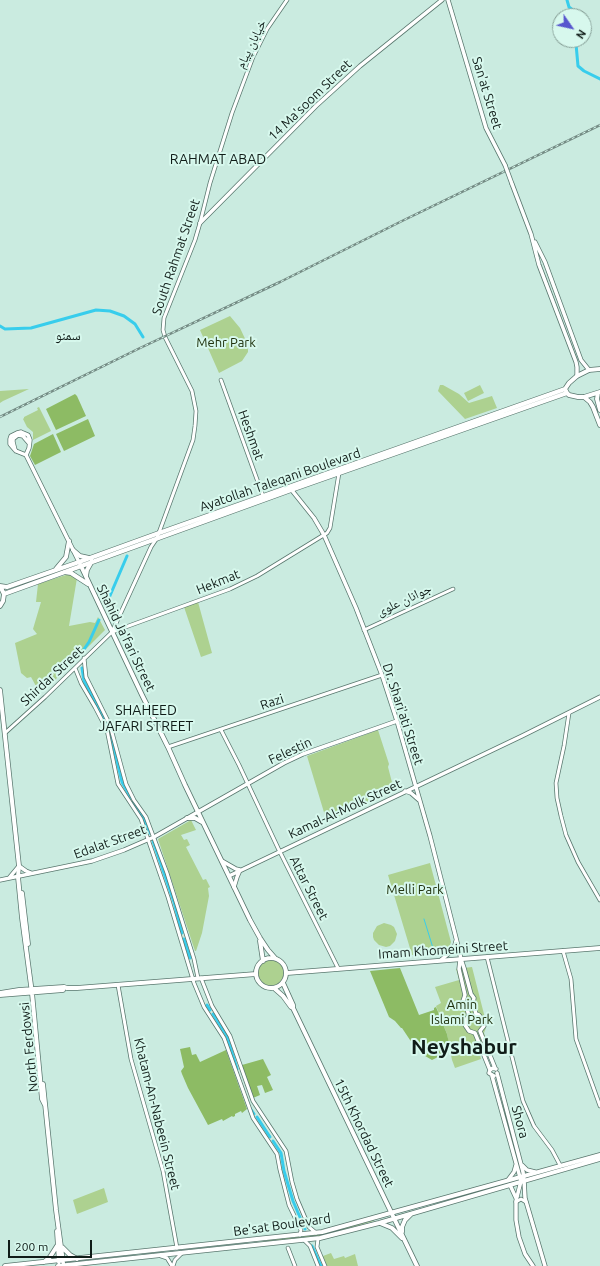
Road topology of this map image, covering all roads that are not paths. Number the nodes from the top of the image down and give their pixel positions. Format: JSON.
{"nodes":[{"id":1,"x":287,"y":0,"type":"edge"},
{"id":2,"x":442,"y":0,"type":"edge"},
{"id":3,"x":448,"y":0,"type":"edge"},
{"id":4,"x":237,"y":99,"type":"joint"},
{"id":5,"x":200,"y":223,"type":"junction"},
{"id":6,"x":531,"y":234,"type":"junction"},
{"id":7,"x":565,"y":315,"type":"junction"},
{"id":8,"x":559,"y":317,"type":"junction"},
{"id":9,"x":600,"y":369,"type":"edge"},
{"id":10,"x":589,"y":370,"type":"junction"},
{"id":11,"x":577,"y":376,"type":"junction"},
{"id":12,"x":221,"y":380,"type":"dead end"},
{"id":13,"x":566,"y":391,"type":"junction"},
{"id":14,"x":599,"y":392,"type":"edge"},
{"id":15,"x":584,"y":397,"type":"junction"},
{"id":16,"x":600,"y":410,"type":"edge"},
{"id":17,"x":600,"y":423,"type":"edge"},
{"id":18,"x":435,"y":438,"type":"junction"},
{"id":19,"x":26,"y":455,"type":"junction"},
{"id":20,"x":339,"y":473,"type":"junction"},
{"id":21,"x":290,"y":488,"type":"junction"},
{"id":22,"x":263,"y":496,"type":"junction"},
{"id":23,"x":225,"y":512,"type":"junction"},
{"id":24,"x":159,"y":533,"type":"junction"},
{"id":25,"x":324,"y":535,"type":"junction"},
{"id":26,"x":157,"y":538,"type":"junction"},
{"id":27,"x":69,"y":541,"type":"junction"},
{"id":28,"x":144,"y":543,"type":"junction"},
{"id":29,"x":150,"y":547,"type":"junction"},
{"id":30,"x":73,"y":550,"type":"junction"},
{"id":31,"x":91,"y":560,"type":"junction"},
{"id":32,"x":80,"y":564,"type":"junction"},
{"id":33,"x":54,"y":570,"type":"junction"},
{"id":34,"x":62,"y":572,"type":"junction"},
{"id":35,"x":86,"y":577,"type":"junction"},
{"id":36,"x":90,"y":585,"type":"junction"},
{"id":37,"x":0,"y":586,"type":"edge"},
{"id":38,"x":454,"y":589,"type":"dead end"},
{"id":39,"x":4,"y":594,"type":"junction"},
{"id":40,"x":0,"y":606,"type":"edge"},
{"id":41,"x":364,"y":630,"type":"junction"},
{"id":42,"x":112,"y":632,"type":"junction"},
{"id":43,"x":84,"y":658,"type":"junction"},
{"id":44,"x":75,"y":668,"type":"junction"},
{"id":45,"x":382,"y":676,"type":"junction"},
{"id":46,"x":0,"y":690,"type":"edge"},
{"id":47,"x":600,"y":697,"type":"edge"},
{"id":48,"x":569,"y":713,"type":"junction"},
{"id":49,"x":397,"y":721,"type":"junction"},
{"id":50,"x":221,"y":730,"type":"junction"},
{"id":51,"x":5,"y":733,"type":"junction"},
{"id":52,"x":168,"y":747,"type":"junction"},
{"id":53,"x":248,"y":784,"type":"junction"},
{"id":54,"x":416,"y":787,"type":"junction"},
{"id":55,"x":406,"y":791,"type":"junction"},
{"id":56,"x":134,"y":800,"type":"junction"},
{"id":57,"x":129,"y":801,"type":"junction"},
{"id":58,"x":420,"y":801,"type":"junction"},
{"id":59,"x":198,"y":812,"type":"junction"},
{"id":60,"x":188,"y":818,"type":"junction"},
{"id":61,"x":203,"y":822,"type":"junction"},
{"id":62,"x":154,"y":837,"type":"junction"},
{"id":63,"x":148,"y":840,"type":"junction"},
{"id":64,"x":280,"y":851,"type":"junction"},
{"id":65,"x":222,"y":861,"type":"junction"},
{"id":66,"x":19,"y":866,"type":"junction"},
{"id":67,"x":240,"y":870,"type":"junction"},
{"id":68,"x":34,"y":874,"type":"junction"},
{"id":69,"x":19,"y":876,"type":"junction"},
{"id":70,"x":229,"y":876,"type":"junction"},
{"id":71,"x":8,"y":879,"type":"junction"},
{"id":72,"x":0,"y":880,"type":"edge"},
{"id":73,"x":234,"y":887,"type":"junction"},
{"id":74,"x":600,"y":900,"type":"edge"},
{"id":75,"x":186,"y":934,"type":"junction"},
{"id":76,"x":180,"y":936,"type":"junction"},
{"id":77,"x":260,"y":938,"type":"junction"},
{"id":78,"x":456,"y":938,"type":"junction"},
{"id":79,"x":600,"y":948,"type":"edge"},
{"id":80,"x":563,"y":951,"type":"junction"},
{"id":81,"x":487,"y":957,"type":"junction"},
{"id":82,"x":275,"y":958,"type":"junction"},
{"id":83,"x":461,"y":959,"type":"junction"},
{"id":84,"x":262,"y":960,"type":"junction"},
{"id":85,"x":441,"y":960,"type":"junction"},
{"id":86,"x":338,"y":968,"type":"junction"},
{"id":87,"x":287,"y":972,"type":"junction"},
{"id":88,"x":256,"y":974,"type":"junction"},
{"id":89,"x":193,"y":978,"type":"junction"},
{"id":90,"x":200,"y":978,"type":"junction"},
{"id":91,"x":283,"y":983,"type":"junction"},
{"id":92,"x":118,"y":985,"type":"junction"},
{"id":93,"x":275,"y":989,"type":"junction"},
{"id":94,"x":32,"y":991,"type":"junction"},
{"id":95,"x":0,"y":994,"type":"edge"},
{"id":96,"x":293,"y":1008,"type":"junction"},
{"id":97,"x":214,"y":1010,"type":"junction"},
{"id":98,"x":209,"y":1014,"type":"junction"},
{"id":99,"x":495,"y":1068,"type":"junction"},
{"id":100,"x":490,"y":1070,"type":"junction"},
{"id":101,"x":497,"y":1073,"type":"junction"},
{"id":102,"x":243,"y":1076,"type":"junction"},
{"id":103,"x":492,"y":1076,"type":"junction"},
{"id":104,"x":238,"y":1078,"type":"junction"},
{"id":105,"x":600,"y":1106,"type":"edge"},
{"id":106,"x":276,"y":1136,"type":"junction"},
{"id":107,"x":269,"y":1142,"type":"junction"},
{"id":108,"x":600,"y":1154,"type":"edge"},
{"id":109,"x":600,"y":1159,"type":"edge"},
{"id":110,"x":519,"y":1164,"type":"junction"},
{"id":111,"x":560,"y":1165,"type":"junction"},
{"id":112,"x":535,"y":1172,"type":"junction"},
{"id":113,"x":521,"y":1176,"type":"junction"},
{"id":114,"x":523,"y":1181,"type":"junction"},
{"id":115,"x":509,"y":1182,"type":"junction"},
{"id":116,"x":480,"y":1187,"type":"junction"},
{"id":117,"x":482,"y":1192,"type":"junction"},
{"id":118,"x":516,"y":1198,"type":"junction"},
{"id":119,"x":526,"y":1202,"type":"junction"},
{"id":120,"x":516,"y":1203,"type":"junction"},
{"id":121,"x":388,"y":1205,"type":"junction"},
{"id":122,"x":392,"y":1212,"type":"junction"},
{"id":123,"x":415,"y":1212,"type":"junction"},
{"id":124,"x":381,"y":1216,"type":"junction"},
{"id":125,"x":374,"y":1218,"type":"junction"},
{"id":126,"x":394,"y":1218,"type":"junction"},
{"id":127,"x":377,"y":1223,"type":"junction"},
{"id":128,"x":316,"y":1233,"type":"junction"},
{"id":129,"x":300,"y":1235,"type":"junction"},
{"id":130,"x":318,"y":1238,"type":"junction"},
{"id":131,"x":256,"y":1239,"type":"junction"},
{"id":132,"x":304,"y":1240,"type":"junction"},
{"id":133,"x":405,"y":1241,"type":"junction"},
{"id":134,"x":256,"y":1245,"type":"junction"},
{"id":135,"x":59,"y":1246,"type":"junction"},
{"id":136,"x":177,"y":1248,"type":"junction"},
{"id":137,"x":288,"y":1248,"type":"dead end"},
{"id":138,"x":182,"y":1253,"type":"junction"},
{"id":139,"x":126,"y":1254,"type":"junction"},
{"id":140,"x":161,"y":1256,"type":"junction"},
{"id":141,"x":77,"y":1259,"type":"junction"},
{"id":142,"x":127,"y":1259,"type":"junction"},
{"id":143,"x":61,"y":1260,"type":"junction"},
{"id":144,"x":544,"y":1261,"type":"junction"},
{"id":145,"x":44,"y":1263,"type":"junction"},
{"id":146,"x":33,"y":1265,"type":"edge"},
{"id":147,"x":76,"y":1265,"type":"edge"},
{"id":148,"x":5,"y":1266,"type":"edge"},
{"id":149,"x":61,"y":1266,"type":"edge"},
{"id":150,"x":172,"y":1266,"type":"edge"},
{"id":151,"x":294,"y":1266,"type":"edge"},
{"id":152,"x":318,"y":1266,"type":"edge"},
{"id":153,"x":325,"y":1266,"type":"edge"},
{"id":154,"x":417,"y":1266,"type":"edge"},
{"id":155,"x":533,"y":1266,"type":"edge"},
{"id":156,"x":542,"y":1266,"type":"edge"},
{"id":157,"x":545,"y":1266,"type":"edge"}],
"edges":[{"from":1,"to":4,"type":"street","name":"خیابان پیام"},
{"from":2,"to":5,"type":"main road","name":"14 Ma'soom Street"},
{"from":3,"to":6,"type":"main road","name":"San'at Street","bridge":true},
{"from":4,"to":5,"type":"street","name":"South Rahmat Street"},
{"from":5,"to":24,"type":"street","name":"South Rahmat Street"},
{"from":6,"to":7,"type":"main road","name":"San'at Street"},
{"from":6,"to":8,"type":"main road","name":"San'at Street"},
{"from":7,"to":8,"type":"main road"},
{"from":7,"to":10,"type":"main road","name":"San'at Street"},
{"from":8,"to":11,"type":"main road","name":"San'at Street"},
{"from":9,"to":10,"type":"main road"},
{"from":10,"to":11,"type":"main road"},
{"from":11,"to":13,"type":"main road"},
{"from":12,"to":22,"type":"street","name":"Heshmat"},
{"from":13,"to":15,"type":"main road"},
{"from":13,"to":18,"type":"main road","name":"Ayatollah Taleqani Boulevard"},
{"from":14,"to":15,"type":"main road"},
{"from":14,"to":16,"type":"main road"},
{"from":15,"to":17,"type":"main road"},
{"from":18,"to":20,"type":"main road","name":"Ayatollah Taleqani Boulevard"},
{"from":18,"to":21,"type":"main road","name":"Ayatollah Taleqani Boulevard"},
{"from":19,"to":19,"type":"main road"},
{"from":19,"to":27,"type":"main road","name":"Shahid Ja'fari Street"},
{"from":20,"to":21,"type":"main road","name":"Ayatollah Taleqani Boulevard"},
{"from":20,"to":25,"type":"street"},
{"from":21,"to":22,"type":"main road","name":"Ayatollah Taleqani Boulevard"},
{"from":21,"to":23,"type":"main road","name":"Ayatollah Taleqani Boulevard"},
{"from":21,"to":25,"type":"main road","name":"Dr. Shari'ati Street"},
{"from":22,"to":23,"type":"main road","name":"Ayatollah Taleqani Boulevard"},
{"from":23,"to":24,"type":"main road","name":"Ayatollah Taleqani Boulevard"},
{"from":23,"to":26,"type":"main road","name":"Ayatollah Taleqani Boulevard"},
{"from":24,"to":26,"type":"street","name":"South Rahmat Street"},
{"from":24,"to":31,"type":"main road","name":"Ayatollah Taleqani Boulevard"},
{"from":25,"to":41,"type":"main road","name":"Dr. Shari'ati Street"},
{"from":25,"to":42,"type":"street","name":"Hekmat"},
{"from":26,"to":28,"type":"main road","name":"Ayatollah Taleqani Boulevard"},
{"from":26,"to":29,"type":"street","name":"South Rahmat Street"},
{"from":27,"to":30,"type":"main road","name":"Shahid Ja'fari Street"},
{"from":27,"to":33,"type":"main road"},
{"from":28,"to":29,"type":"street"},
{"from":28,"to":31,"type":"main road","name":"Ayatollah Taleqani Boulevard"},
{"from":29,"to":42,"type":"street","name":"South Rahmat Street"},
{"from":30,"to":31,"type":"main road"},
{"from":30,"to":32,"type":"main road","name":"Shahid Ja'fari Street"},
{"from":31,"to":32,"type":"main road","name":"Ayatollah Taleqani Boulevard"},
{"from":31,"to":35,"type":"main road"},
{"from":32,"to":33,"type":"main road","name":"Ayatollah Taleqani Boulevard"},
{"from":32,"to":34,"type":"main road","name":"Ayatollah Taleqani Boulevard"},
{"from":32,"to":35,"type":"main road","name":"Shahid Ja'fari Street"},
{"from":33,"to":37,"type":"main road","name":"Ayatollah Taleqani Boulevard"},
{"from":34,"to":36,"type":"main road"},
{"from":34,"to":39,"type":"main road","name":"Ayatollah Taleqani Boulevard"},
{"from":35,"to":36,"type":"main road","name":"Shahid Ja'fari Street"},
{"from":36,"to":42,"type":"main road","name":"Shahid Ja'fari Street"},
{"from":37,"to":39,"type":"main road"},
{"from":38,"to":41,"type":"street","name":"جوانان علوی"},
{"from":39,"to":40,"type":"main road"},
{"from":41,"to":45,"type":"main road","name":"Dr. Shari'ati Street"},
{"from":42,"to":43,"type":"street","name":"Shirdar Street"},
{"from":42,"to":52,"type":"main road","name":"Shahid Ja'fari Street"},
{"from":43,"to":44,"type":"street","name":"Shirdar Street"},
{"from":43,"to":56,"type":"street"},
{"from":44,"to":51,"type":"street","name":"Shirdar Street"},
{"from":44,"to":57,"type":"street"},
{"from":45,"to":49,"type":"main road","name":"Dr. Shari'ati Street"},
{"from":45,"to":50,"type":"street","name":"Razi"},
{"from":46,"to":51,"type":"main road","name":"North Ferdowsi"},
{"from":47,"to":48,"type":"main road","name":"Kamal-Al-Molk Street"},
{"from":48,"to":54,"type":"main road","name":"Kamal-Al-Molk Street"},
{"from":48,"to":74,"type":"street"},
{"from":49,"to":53,"type":"main road","name":"Felestin"},
{"from":49,"to":54,"type":"main road","name":"Dr. Shari'ati Street"},
{"from":50,"to":52,"type":"street","name":"Razi"},
{"from":50,"to":53,"type":"street","name":"Attar Street"},
{"from":51,"to":66,"type":"main road","name":"North Ferdowsi"},
{"from":52,"to":59,"type":"main road","name":"Shahid Ja'fari Street"},
{"from":53,"to":59,"type":"main road","name":"Felestin"},
{"from":53,"to":64,"type":"street","name":"Attar Street"},
{"from":54,"to":55,"type":"main road","name":"Kamal-Al-Molk Street"},
{"from":54,"to":58,"type":"main road","name":"Dr. Shari'ati Street"},
{"from":55,"to":58,"type":"main road"},
{"from":55,"to":64,"type":"main road","name":"Kamal-Al-Molk Street"},
{"from":56,"to":57,"type":"street"},
{"from":56,"to":62,"type":"street"},
{"from":57,"to":63,"type":"street"},
{"from":58,"to":78,"type":"main road","name":"Dr. Shari'ati Street"},
{"from":59,"to":60,"type":"main road","name":"Edalat Street"},
{"from":59,"to":61,"type":"main road","name":"Shahid Ja'fari Street"},
{"from":60,"to":61,"type":"main road"},
{"from":60,"to":62,"type":"main road","name":"Edalat Street"},
{"from":61,"to":65,"type":"main road","name":"Shahid Ja'fari Street"},
{"from":62,"to":63,"type":"main road","name":"Edalat Street"},
{"from":62,"to":75,"type":"street"},
{"from":63,"to":68,"type":"main road","name":"Edalat Street"},
{"from":63,"to":76,"type":"street"},
{"from":64,"to":67,"type":"main road","name":"Kamal-Al-Molk Street"},
{"from":64,"to":86,"type":"street","name":"Attar Street"},
{"from":65,"to":67,"type":"main road"},
{"from":65,"to":70,"type":"main road","name":"Shahid Ja'fari Street"},
{"from":66,"to":68,"type":"main road"},
{"from":66,"to":69,"type":"main road","name":"North Ferdowsi"},
{"from":66,"to":71,"type":"main road"},
{"from":67,"to":70,"type":"main road","name":"Kamal-Al-Molk Street"},
{"from":67,"to":73,"type":"main road"},
{"from":68,"to":69,"type":"main road","name":"Edalat Street"},
{"from":69,"to":71,"type":"main road","name":"Edalat Street"},
{"from":69,"to":94,"type":"main road","name":"North Ferdowsi"},
{"from":70,"to":73,"type":"main road","name":"Shahid Ja'fari Street"},
{"from":71,"to":72,"type":"main road","name":"Edalat Street"},
{"from":73,"to":77,"type":"main road","name":"Shahid Ja'fari Street"},
{"from":75,"to":76,"type":"street"},
{"from":75,"to":90,"type":"street"},
{"from":76,"to":89,"type":"street"},
{"from":77,"to":82,"type":"main road","name":"Shahid Ja'fari Street"},
{"from":77,"to":84,"type":"main road","name":"Shahid Ja'fari Street"},
{"from":78,"to":83,"type":"main road","name":"Dr. Shari'ati Street"},
{"from":78,"to":85,"type":"main road"},
{"from":79,"to":80,"type":"main road","name":"Imam Khomeini Street"},
{"from":80,"to":81,"type":"main road","name":"Imam Khomeini Street"},
{"from":80,"to":105,"type":"street"},
{"from":81,"to":83,"type":"main road","name":"Imam Khomeini Street"},
{"from":81,"to":111,"type":"street"},
{"from":82,"to":84,"type":"main road"},
{"from":82,"to":87,"type":"main road"},
{"from":83,"to":85,"type":"main road","name":"Imam Khomeini Street"},
{"from":83,"to":99,"type":"main road"},
{"from":83,"to":100,"type":"main road"},
{"from":84,"to":88,"type":"main road"},
{"from":85,"to":86,"type":"main road","name":"Imam Khomeini Street"},
{"from":86,"to":87,"type":"main road","name":"Imam Khomeini Street"},
{"from":87,"to":91,"type":"main road"},
{"from":88,"to":90,"type":"main road"},
{"from":88,"to":93,"type":"main road"},
{"from":89,"to":90,"type":"main road"},
{"from":89,"to":92,"type":"main road"},
{"from":89,"to":98,"type":"street"},
{"from":90,"to":97,"type":"street"},
{"from":91,"to":93,"type":"main road"},
{"from":91,"to":96,"type":"main road","name":"15th Khordad Street"},
{"from":92,"to":94,"type":"main road"},
{"from":92,"to":136,"type":"street","name":"Khatam-An-Nabeein Street"},
{"from":93,"to":96,"type":"main road","name":"15th Khordad Street"},
{"from":94,"to":95,"type":"main road"},
{"from":94,"to":135,"type":"main road","name":"North Ferdowsi"},
{"from":96,"to":121,"type":"main road","name":"15th Khordad Street"},
{"from":97,"to":98,"type":"street"},
{"from":97,"to":102,"type":"street"},
{"from":98,"to":104,"type":"street"},
{"from":99,"to":100,"type":"main road"},
{"from":99,"to":101,"type":"main road"},
{"from":100,"to":103,"type":"main road"},
{"from":101,"to":103,"type":"main road"},
{"from":101,"to":110,"type":"main road","name":"Shora"},
{"from":102,"to":104,"type":"street"},
{"from":102,"to":106,"type":"street"},
{"from":103,"to":110,"type":"main road","name":"Shora"},
{"from":104,"to":107,"type":"street"},
{"from":106,"to":107,"type":"street"},
{"from":106,"to":128,"type":"street"},
{"from":107,"to":129,"type":"street"},
{"from":108,"to":111,"type":"main road","name":"Be'sat Boulevard"},
{"from":109,"to":114,"type":"main road","name":"Be'sat Boulevard"},
{"from":110,"to":112,"type":"main road"},
{"from":110,"to":113,"type":"main road","name":"Shora"},
{"from":110,"to":115,"type":"main road"},
{"from":111,"to":112,"type":"main road","name":"Be'sat Boulevard"},
{"from":112,"to":113,"type":"main road","name":"Be'sat Boulevard"},
{"from":113,"to":114,"type":"main road","name":"Shora"},
{"from":113,"to":115,"type":"main road","name":"Be'sat Boulevard"},
{"from":114,"to":115,"type":"main road","name":"Be'sat Boulevard"},
{"from":114,"to":118,"type":"main road"},
{"from":114,"to":119,"type":"main road","name":"Shora"},
{"from":115,"to":116,"type":"main road","name":"Be'sat Boulevard"},
{"from":115,"to":117,"type":"main road","name":"Be'sat Boulevard"},
{"from":115,"to":118,"type":"main road"},
{"from":116,"to":117,"type":"main road"},
{"from":116,"to":122,"type":"main road","name":"Be'sat Boulevard"},
{"from":117,"to":123,"type":"main road","name":"Be'sat Boulevard"},
{"from":118,"to":120,"type":"main road"},
{"from":119,"to":120,"type":"street"},
{"from":119,"to":144,"type":"main road","name":"Shora"},
{"from":120,"to":155,"type":"main road"},
{"from":121,"to":122,"type":"main road","name":"15th Khordad Street"},
{"from":121,"to":124,"type":"main road"},
{"from":122,"to":124,"type":"main road","name":"Be'sat Boulevard"},
{"from":122,"to":126,"type":"main road","name":"15th Khordad Street"},
{"from":123,"to":126,"type":"main road","name":"Be'sat Boulevard"},
{"from":123,"to":133,"type":"main road"},
{"from":124,"to":125,"type":"main road","name":"Be'sat Boulevard"},
{"from":125,"to":127,"type":"main road"},
{"from":125,"to":128,"type":"main road","name":"Be'sat Boulevard"},
{"from":126,"to":127,"type":"main road","name":"Be'sat Boulevard"},
{"from":126,"to":133,"type":"main road","name":"15th Khordad Street"},
{"from":127,"to":130,"type":"main road","name":"Be'sat Boulevard"},
{"from":127,"to":133,"type":"main road"},
{"from":128,"to":129,"type":"main road","name":"Be'sat Boulevard"},
{"from":129,"to":131,"type":"main road","name":"Be'sat Boulevard"},
{"from":130,"to":132,"type":"main road","name":"Be'sat Boulevard"},
{"from":130,"to":153,"type":"street"},
{"from":131,"to":134,"type":"main road"},
{"from":131,"to":136,"type":"main road","name":"Be'sat Boulevard"},
{"from":132,"to":134,"type":"main road","name":"Be'sat Boulevard"},
{"from":132,"to":152,"type":"street"},
{"from":133,"to":154,"type":"main road","name":"15th Khordad Street"},
{"from":134,"to":138,"type":"main road","name":"Be'sat Boulevard"},
{"from":135,"to":141,"type":"main road"},
{"from":135,"to":143,"type":"main road","name":"North Ferdowsi"},
{"from":135,"to":145,"type":"main road"},
{"from":136,"to":139,"type":"main road","name":"Be'sat Boulevard"},
{"from":137,"to":151,"type":"street"},
{"from":138,"to":140,"type":"main road","name":"Be'sat Boulevard"},
{"from":138,"to":150,"type":"street"},
{"from":139,"to":141,"type":"main road","name":"Be'sat Boulevard"},
{"from":139,"to":142,"type":"main road"},
{"from":140,"to":142,"type":"main road","name":"Be'sat Boulevard"},
{"from":140,"to":150,"type":"street"},
{"from":141,"to":143,"type":"main road","name":"Be'sat Boulevard"},
{"from":142,"to":147,"type":"main road","name":"Be'sat Boulevard"},
{"from":143,"to":145,"type":"main road","name":"Be'sat Boulevard"},
{"from":143,"to":149,"type":"main road"},
{"from":144,"to":156,"type":"main road"},
{"from":144,"to":157,"type":"main road","name":"Shora"},
{"from":145,"to":146,"type":"main road","name":"Be'sat Boulevard"},
{"from":146,"to":148,"type":"main road","name":"Be'sat Boulevard"},
{"from":147,"to":149,"type":"main road","name":"Be'sat Boulevard"}]}
